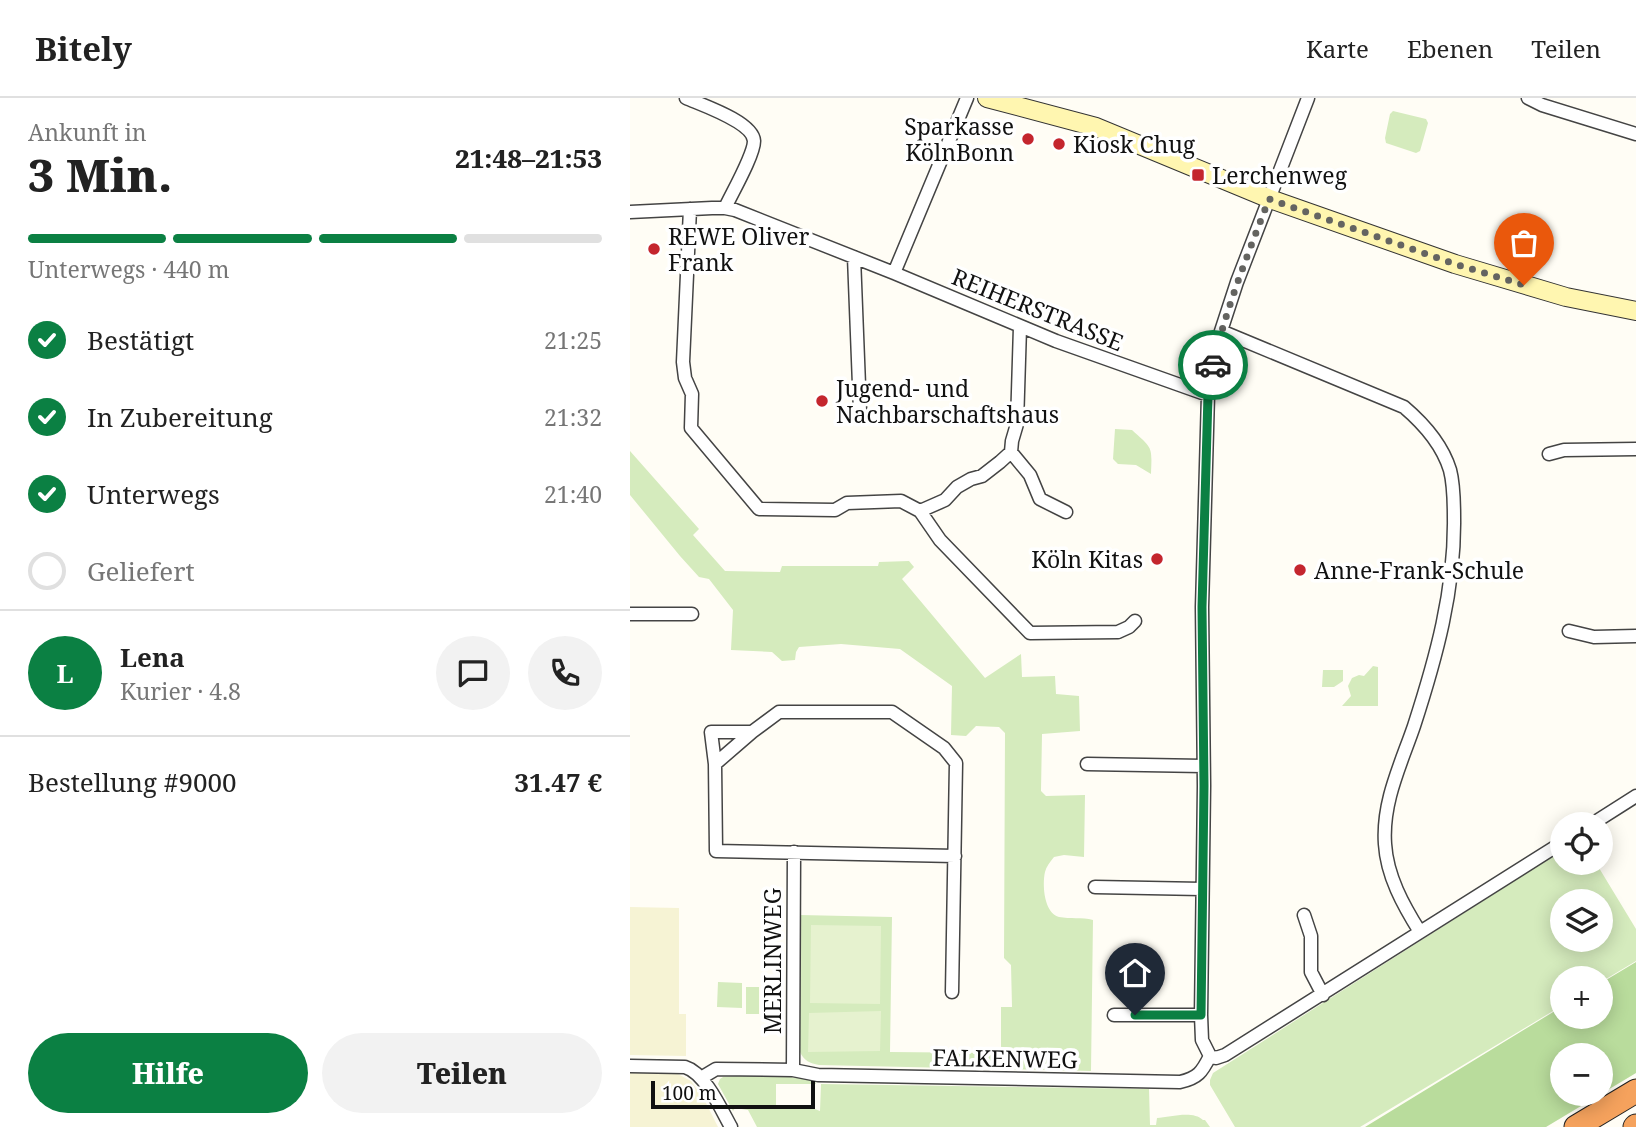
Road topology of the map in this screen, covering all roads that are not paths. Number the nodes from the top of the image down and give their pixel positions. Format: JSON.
{"nodes":[{"id":1,"x":686,"y":98,"type":"edge"},
{"id":2,"x":967,"y":98,"type":"edge"},
{"id":3,"x":987,"y":98,"type":"edge"},
{"id":4,"x":1308,"y":98,"type":"edge"},
{"id":5,"x":1528,"y":98,"type":"edge"},
{"id":6,"x":1636,"y":134,"type":"edge"},
{"id":7,"x":1269,"y":199,"type":"junction"},
{"id":8,"x":725,"y":208,"type":"junction"},
{"id":9,"x":690,"y":209,"type":"junction"},
{"id":10,"x":630,"y":212,"type":"edge"},
{"id":11,"x":854,"y":257,"type":"junction"},
{"id":12,"x":894,"y":273,"type":"junction"},
{"id":13,"x":1636,"y":311,"type":"edge"},
{"id":14,"x":1020,"y":327,"type":"junction"},
{"id":15,"x":1220,"y":331,"type":"junction"},
{"id":16,"x":1208,"y":395,"type":"junction"},
{"id":17,"x":860,"y":411,"type":"dead end"},
{"id":18,"x":1636,"y":449,"type":"edge"},
{"id":19,"x":1011,"y":452,"type":"junction"},
{"id":20,"x":1549,"y":454,"type":"dead end"},
{"id":21,"x":920,"y":511,"type":"junction"},
{"id":22,"x":1066,"y":512,"type":"dead end"},
{"id":23,"x":630,"y":614,"type":"edge"},
{"id":24,"x":692,"y":614,"type":"dead end"},
{"id":25,"x":1135,"y":621,"type":"dead end"},
{"id":26,"x":1569,"y":631,"type":"dead end"},
{"id":27,"x":1636,"y":636,"type":"edge"},
{"id":28,"x":752,"y":732,"type":"junction"},
{"id":29,"x":715,"y":764,"type":"junction"},
{"id":30,"x":1087,"y":764,"type":"dead end"},
{"id":31,"x":1203,"y":766,"type":"junction"},
{"id":32,"x":1636,"y":796,"type":"edge"},
{"id":33,"x":1611,"y":812,"type":"edge"},
{"id":34,"x":1550,"y":850,"type":"edge"},
{"id":35,"x":794,"y":852,"type":"junction"},
{"id":36,"x":955,"y":856,"type":"junction"},
{"id":37,"x":1095,"y":887,"type":"dead end"},
{"id":38,"x":1202,"y":889,"type":"junction"},
{"id":39,"x":1304,"y":915,"type":"dead end"},
{"id":40,"x":1420,"y":932,"type":"junction"},
{"id":41,"x":952,"y":992,"type":"dead end"},
{"id":42,"x":1323,"y":995,"type":"junction"},
{"id":43,"x":1114,"y":1015,"type":"dead end"},
{"id":44,"x":1201,"y":1015,"type":"junction"},
{"id":45,"x":1210,"y":1056,"type":"junction"},
{"id":46,"x":630,"y":1066,"type":"edge"},
{"id":47,"x":793,"y":1070,"type":"junction"},
{"id":48,"x":701,"y":1078,"type":"junction"},
{"id":49,"x":1636,"y":1091,"type":"edge"},
{"id":50,"x":731,"y":1127,"type":"edge"},
{"id":51,"x":1576,"y":1127,"type":"edge"}],
"edges":[{"from":1,"to":8,"type":"street"},
{"from":2,"to":12,"type":"street"},
{"from":3,"to":7,"type":"main road"},
{"from":4,"to":7,"type":"street"},
{"from":5,"to":6,"type":"street"},
{"from":7,"to":13,"type":"main road"},
{"from":7,"to":15,"type":"street"},
{"from":8,"to":9,"type":"street","name":"REIHERSTRASSE"},
{"from":8,"to":11,"type":"street","name":"REIHERSTRASSE"},
{"from":9,"to":10,"type":"street","name":"REIHERSTRASSE"},
{"from":9,"to":21,"type":"street"},
{"from":11,"to":12,"type":"street","name":"REIHERSTRASSE"},
{"from":11,"to":17,"type":"street"},
{"from":12,"to":14,"type":"street","name":"REIHERSTRASSE"},
{"from":14,"to":16,"type":"street","name":"REIHERSTRASSE"},
{"from":14,"to":19,"type":"street"},
{"from":15,"to":16,"type":"street"},
{"from":15,"to":40,"type":"street"},
{"from":16,"to":31,"type":"street"},
{"from":18,"to":20,"type":"street"},
{"from":19,"to":21,"type":"street"},
{"from":19,"to":22,"type":"street"},
{"from":21,"to":25,"type":"street"},
{"from":23,"to":24,"type":"street"},
{"from":26,"to":27,"type":"street"},
{"from":28,"to":29,"type":"street"},
{"from":28,"to":29,"type":"street"},
{"from":28,"to":36,"type":"street"},
{"from":29,"to":35,"type":"street"},
{"from":30,"to":31,"type":"street"},
{"from":31,"to":38,"type":"street"},
{"from":32,"to":33,"type":"street"},
{"from":34,"to":40,"type":"street","name":"FALKENWEG"},
{"from":35,"to":36,"type":"street"},
{"from":35,"to":47,"type":"street","name":"MERLINWEG"},
{"from":36,"to":41,"type":"street"},
{"from":37,"to":38,"type":"street"},
{"from":38,"to":44,"type":"street"},
{"from":39,"to":42,"type":"street"},
{"from":40,"to":42,"type":"street","name":"FALKENWEG"},
{"from":42,"to":45,"type":"street","name":"FALKENWEG"},
{"from":43,"to":44,"type":"street"},
{"from":44,"to":45,"type":"street"},
{"from":45,"to":47,"type":"street","name":"FALKENWEG"},
{"from":46,"to":48,"type":"street"},
{"from":47,"to":48,"type":"street","name":"FALKENWEG"},
{"from":48,"to":50,"type":"street"},
{"from":49,"to":51,"type":"highway"}]}
